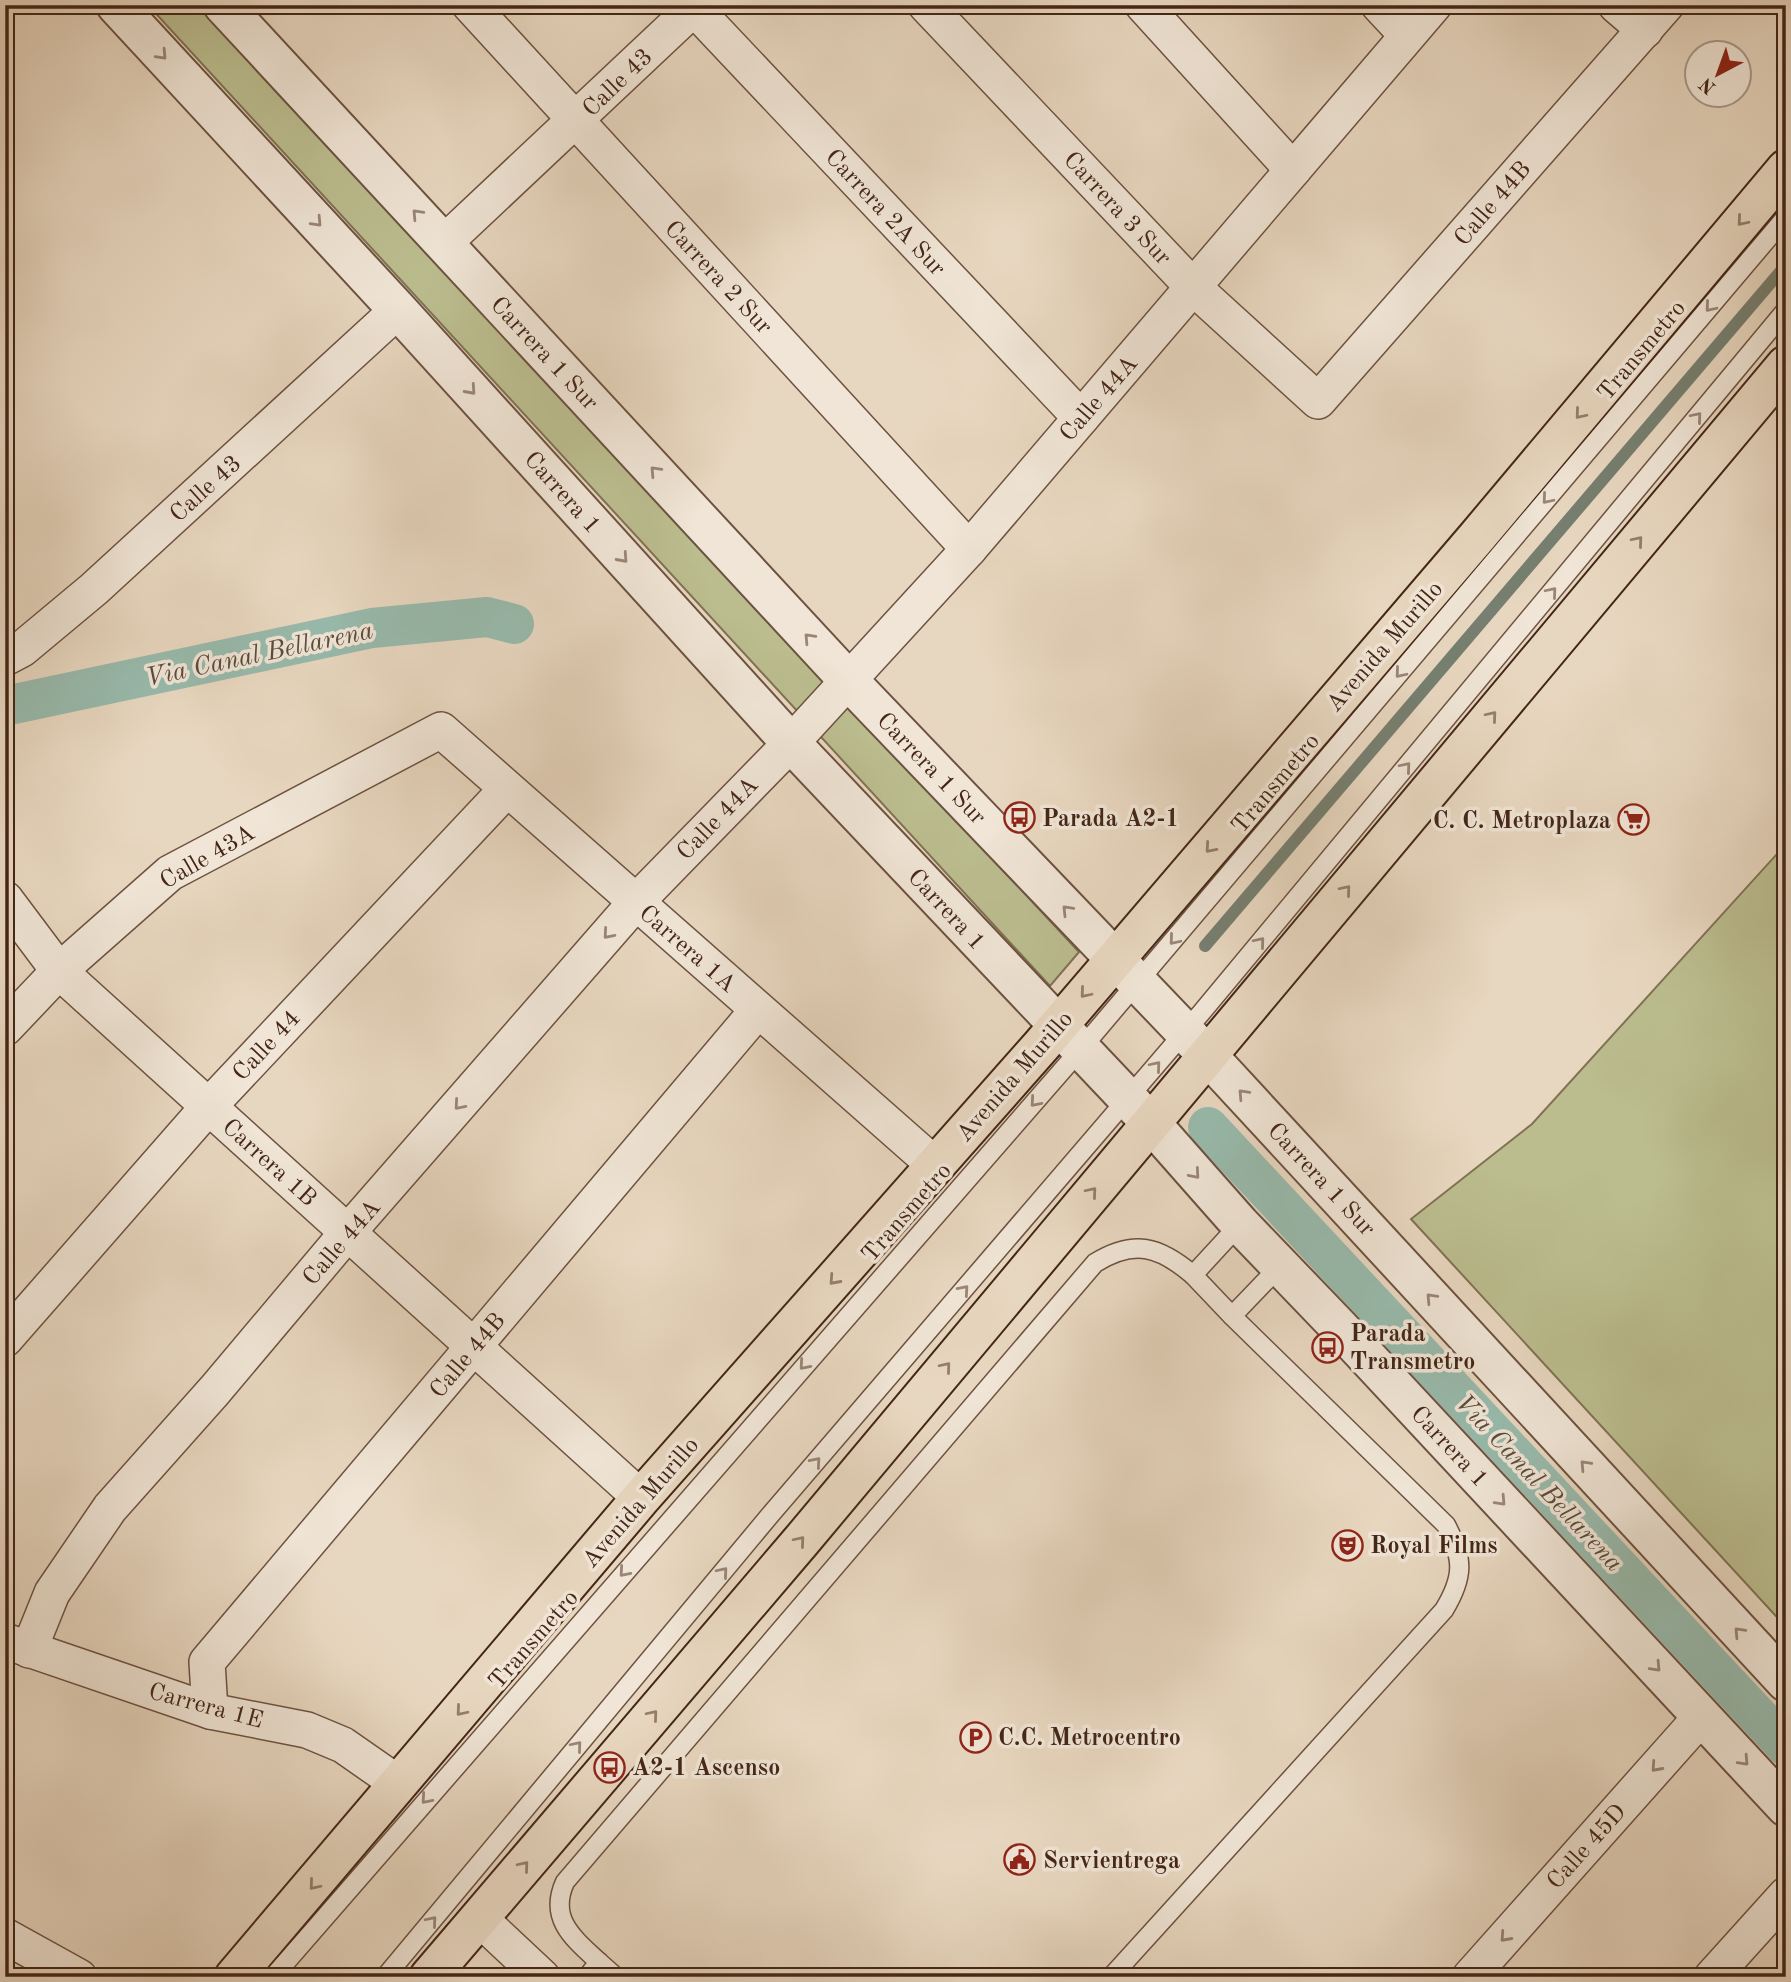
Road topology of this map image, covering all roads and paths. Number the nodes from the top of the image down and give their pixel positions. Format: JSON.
{"nodes":[{"id":1,"x":116,"y":5,"type":"edge"},
{"id":2,"x":223,"y":5,"type":"edge"},
{"id":3,"x":470,"y":5,"type":"edge"},
{"id":4,"x":926,"y":5,"type":"edge"},
{"id":5,"x":1143,"y":5,"type":"edge"},
{"id":6,"x":1379,"y":5,"type":"edge"},
{"id":7,"x":1434,"y":5,"type":"edge"},
{"id":8,"x":1616,"y":5,"type":"edge"},
{"id":9,"x":694,"y":6,"type":"edge"},
{"id":10,"x":1655,"y":18,"type":"edge"},
{"id":11,"x":1406,"y":36,"type":"junction"},
{"id":12,"x":576,"y":121,"type":"junction"},
{"id":13,"x":1786,"y":169,"type":"edge"},
{"id":14,"x":1293,"y":170,"type":"junction"},
{"id":15,"x":1786,"y":217,"type":"edge"},
{"id":16,"x":444,"y":243,"type":"junction"},
{"id":17,"x":1193,"y":287,"type":"junction"},
{"id":18,"x":398,"y":310,"type":"junction"},
{"id":19,"x":1786,"y":310,"type":"edge"},
{"id":20,"x":1786,"y":365,"type":"edge"},
{"id":21,"x":1318,"y":401,"type":"joint"},
{"id":22,"x":1081,"y":418,"type":"junction"},
{"id":23,"x":969,"y":549,"type":"junction"},
{"id":24,"x":5,"y":657,"type":"edge"},
{"id":25,"x":848,"y":680,"type":"junction"},
{"id":26,"x":441,"y":730,"type":"joint"},
{"id":27,"x":791,"y":743,"type":"junction"},
{"id":28,"x":507,"y":789,"type":"junction"},
{"id":29,"x":5,"y":899,"type":"edge"},
{"id":30,"x":636,"y":902,"type":"junction"},
{"id":31,"x":59,"y":971,"type":"junction"},
{"id":32,"x":1125,"y":972,"type":"junction"},
{"id":33,"x":758,"y":1010,"type":"junction"},
{"id":34,"x":5,"y":1028,"type":"edge"},
{"id":35,"x":1069,"y":1038,"type":"junction"},
{"id":36,"x":1196,"y":1044,"type":"junction"},
{"id":37,"x":209,"y":1106,"type":"junction"},
{"id":38,"x":1139,"y":1111,"type":"junction"},
{"id":39,"x":936,"y":1166,"type":"junction"},
{"id":40,"x":1240,"y":1224,"type":"junction"},
{"id":41,"x":348,"y":1232,"type":"junction"},
{"id":42,"x":1280,"y":1266,"type":"junction"},
{"id":43,"x":1193,"y":1275,"type":"junction"},
{"id":44,"x":1232,"y":1315,"type":"junction"},
{"id":45,"x":5,"y":1339,"type":"edge"},
{"id":46,"x":474,"y":1346,"type":"junction"},
{"id":47,"x":641,"y":1498,"type":"junction"},
{"id":48,"x":17,"y":1646,"type":"edge"},
{"id":49,"x":1786,"y":1682,"type":"edge"},
{"id":50,"x":210,"y":1711,"type":"junction"},
{"id":51,"x":1702,"y":1716,"type":"junction"},
{"id":52,"x":399,"y":1784,"type":"junction"},
{"id":53,"x":1786,"y":1807,"type":"edge"},
{"id":54,"x":1786,"y":1895,"type":"edge"},
{"id":55,"x":468,"y":1931,"type":"junction"},
{"id":56,"x":5,"y":1936,"type":"edge"},
{"id":57,"x":600,"y":1962,"type":"junction"},
{"id":58,"x":386,"y":1975,"type":"edge"},
{"id":59,"x":79,"y":1977,"type":"edge"},
{"id":60,"x":234,"y":1977,"type":"edge"},
{"id":61,"x":273,"y":1977,"type":"edge"},
{"id":62,"x":429,"y":1977,"type":"edge"},
{"id":63,"x":542,"y":1977,"type":"edge"},
{"id":64,"x":587,"y":1977,"type":"edge"},
{"id":65,"x":616,"y":1977,"type":"edge"},
{"id":66,"x":1111,"y":1977,"type":"edge"},
{"id":67,"x":1470,"y":1977,"type":"edge"},
{"id":68,"x":1712,"y":1977,"type":"edge"}],
"edges":[{"from":1,"to":18,"type":"street","name":"Carrera 1","one_way":true},
{"from":16,"to":2,"type":"street","name":"Carrera 1 Sur","one_way":true},
{"from":3,"to":12,"type":"street","name":"Carrera 2 Sur"},
{"from":4,"to":17,"type":"street","name":"Carrera 3 Sur"},
{"from":5,"to":14,"type":"street"},
{"from":6,"to":11,"type":"street"},
{"from":7,"to":11,"type":"street","name":"Calle 44A"},
{"from":8,"to":10,"type":"street"},
{"from":9,"to":12,"type":"street","name":"Calle 43"},
{"from":9,"to":22,"type":"street","name":"Carrera 2A Sur"},
{"from":10,"to":21,"type":"street","name":"Calle 44B"},
{"from":11,"to":14,"type":"street","name":"Calle 44A"},
{"from":12,"to":16,"type":"street","name":"Calle 43"},
{"from":12,"to":23,"type":"street","name":"Carrera 2 Sur"},
{"from":13,"to":32,"type":"main road","name":"Avenida Murillo","one_way":true},
{"from":14,"to":17,"type":"street","name":"Calle 44A"},
{"from":15,"to":32,"type":"lane","name":"Transmetro","one_way":true},
{"from":25,"to":16,"type":"street","name":"Carrera 1 Sur","one_way":true},
{"from":17,"to":21,"type":"street","name":"Carrera 3 Sur"},
{"from":17,"to":22,"type":"street","name":"Calle 44A"},
{"from":18,"to":24,"type":"street","name":"Calle 43"},
{"from":18,"to":27,"type":"street","name":"Carrera 1","one_way":true},
{"from":36,"to":19,"type":"lane","one_way":true},
{"from":36,"to":20,"type":"main road","one_way":true},
{"from":22,"to":23,"type":"street","name":"Calle 44A"},
{"from":23,"to":25,"type":"street","name":"Calle 44A"},
{"from":25,"to":27,"type":"street","name":"Calle 44A"},
{"from":32,"to":25,"type":"street","name":"Carrera 1 Sur","one_way":true},
{"from":26,"to":28,"type":"street","name":"Carrera 1A"},
{"from":26,"to":31,"type":"street","name":"Calle 43A"},
{"from":27,"to":30,"type":"street","name":"Calle 44A"},
{"from":27,"to":35,"type":"street","name":"Carrera 1"},
{"from":28,"to":30,"type":"street","name":"Carrera 1A"},
{"from":28,"to":37,"type":"street","name":"Calle 44"},
{"from":29,"to":31,"type":"street","name":"Carrera 1B"},
{"from":30,"to":33,"type":"street","name":"Carrera 1A"},
{"from":30,"to":41,"type":"street","name":"Calle 44A","one_way":true},
{"from":31,"to":34,"type":"street","name":"Calle 43A"},
{"from":31,"to":37,"type":"street","name":"Carrera 1B"},
{"from":32,"to":35,"type":"main road","name":"Avenida Murillo","one_way":true},
{"from":32,"to":36,"type":"street","name":"Carrera 1 Sur"},
{"from":33,"to":39,"type":"street","name":"Carrera 1A"},
{"from":33,"to":46,"type":"street","name":"Calle 44B"},
{"from":35,"to":38,"type":"street","name":"Carrera 1"},
{"from":35,"to":39,"type":"main road","name":"Avenida Murillo"},
{"from":35,"to":61,"type":"lane","name":"Transmetro","one_way":true},
{"from":38,"to":36,"type":"main road","one_way":true},
{"from":49,"to":36,"type":"street","name":"Carrera 1 Sur","one_way":true},
{"from":37,"to":41,"type":"street","name":"Carrera 1B"},
{"from":37,"to":45,"type":"street","name":"Calle 44"},
{"from":38,"to":40,"type":"street","name":"Carrera 1","one_way":true},
{"from":55,"to":38,"type":"main road","one_way":true},
{"from":58,"to":38,"type":"lane","one_way":true},
{"from":39,"to":47,"type":"main road","name":"Avenida Murillo","one_way":true},
{"from":40,"to":42,"type":"street","name":"Carrera 1"},
{"from":40,"to":43,"type":"lane"},
{"from":41,"to":46,"type":"street","name":"Carrera 1B"},
{"from":41,"to":48,"type":"street","name":"Calle 44A"},
{"from":42,"to":44,"type":"lane"},
{"from":42,"to":51,"type":"street","name":"Carrera 1","one_way":true},
{"from":43,"to":44,"type":"lane"},
{"from":43,"to":57,"type":"lane"},
{"from":44,"to":66,"type":"lane"},
{"from":46,"to":47,"type":"street","name":"Carrera 1B"},
{"from":46,"to":50,"type":"street","name":"Calle 44B"},
{"from":47,"to":52,"type":"main road","name":"Avenida Murillo","one_way":true},
{"from":48,"to":50,"type":"street","name":"Carrera 1E"},
{"from":50,"to":52,"type":"street","name":"Carrera 1E"},
{"from":51,"to":53,"type":"street","name":"Carrera 1","one_way":true},
{"from":51,"to":67,"type":"street","name":"Calle 45D","one_way":true},
{"from":52,"to":60,"type":"main road","name":"Avenida Murillo","one_way":true},
{"from":54,"to":68,"type":"street"},
{"from":55,"to":58,"type":"lane"},
{"from":55,"to":62,"type":"main road"},
{"from":55,"to":63,"type":"street"},
{"from":56,"to":59,"type":"street"},
{"from":57,"to":64,"type":"lane"},
{"from":57,"to":65,"type":"lane"}]}
